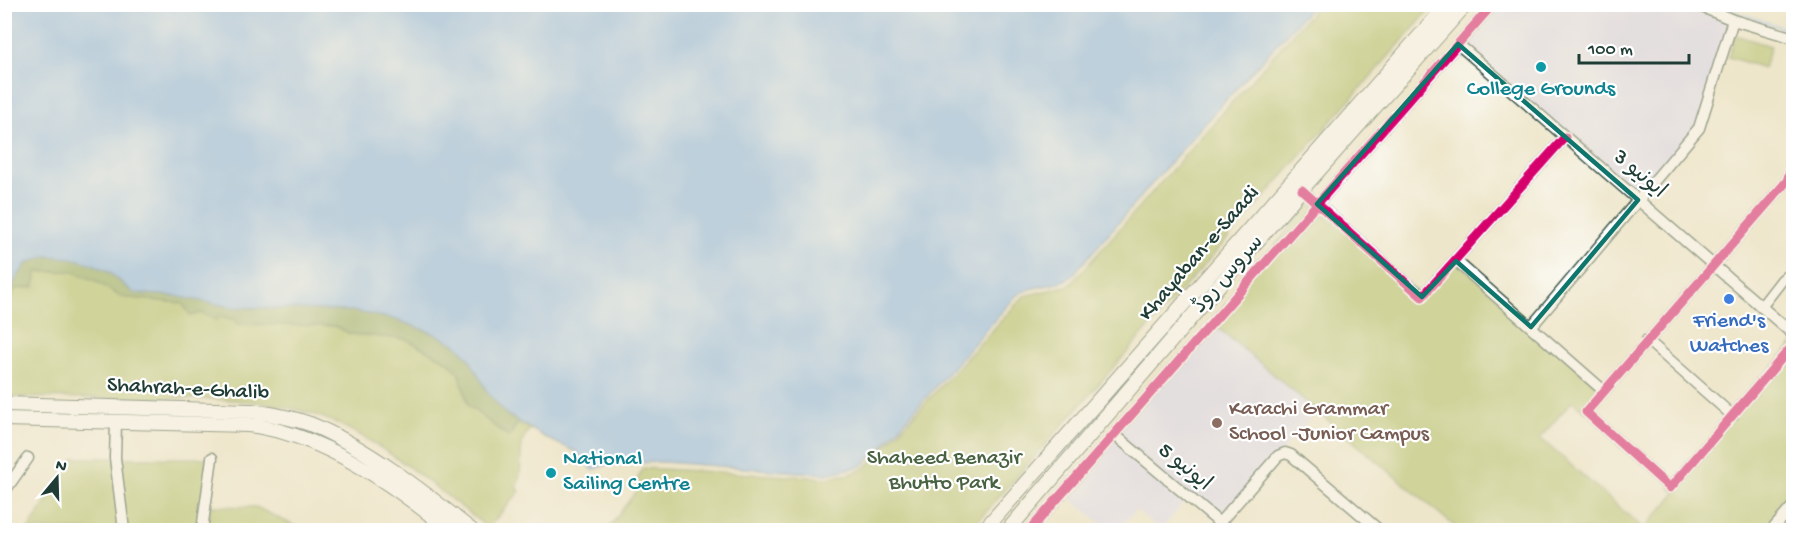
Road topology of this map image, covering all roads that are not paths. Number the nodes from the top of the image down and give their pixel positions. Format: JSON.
{"nodes":[{"id":1,"x":1448,"y":4,"type":"edge"},
{"id":2,"x":1466,"y":4,"type":"edge"},
{"id":3,"x":1493,"y":4,"type":"edge"},
{"id":4,"x":1695,"y":4,"type":"edge"},
{"id":5,"x":1733,"y":20,"type":"junction"},
{"id":6,"x":1794,"y":38,"type":"edge"},
{"id":7,"x":1458,"y":44,"type":"junction"},
{"id":8,"x":1565,"y":136,"type":"junction"},
{"id":9,"x":1794,"y":158,"type":"edge"},
{"id":10,"x":1790,"y":182,"type":"edge"},
{"id":11,"x":1302,"y":190,"type":"junction"},
{"id":12,"x":1638,"y":200,"type":"junction"},
{"id":13,"x":1317,"y":204,"type":"junction"},
{"id":14,"x":1456,"y":261,"type":"junction"},
{"id":15,"x":1712,"y":265,"type":"junction"},
{"id":16,"x":1794,"y":270,"type":"edge"},
{"id":17,"x":1761,"y":307,"type":"junction"},
{"id":18,"x":1531,"y":327,"type":"junction"},
{"id":19,"x":1794,"y":335,"type":"edge"},
{"id":20,"x":1647,"y":340,"type":"junction"},
{"id":21,"x":1794,"y":344,"type":"edge"},
{"id":22,"x":1604,"y":391,"type":"junction"},
{"id":23,"x":4,"y":404,"type":"edge"},
{"id":24,"x":1733,"y":416,"type":"junction"},
{"id":25,"x":4,"y":419,"type":"edge"},
{"id":26,"x":116,"y":422,"type":"junction"},
{"id":27,"x":1115,"y":435,"type":"junction"},
{"id":28,"x":28,"y":458,"type":"dead end"},
{"id":29,"x":212,"y":458,"type":"dead end"},
{"id":30,"x":4,"y":492,"type":"edge"},
{"id":31,"x":1794,"y":505,"type":"edge"},
{"id":32,"x":122,"y":518,"type":"junction"},
{"id":33,"x":446,"y":523,"type":"edge"},
{"id":34,"x":462,"y":528,"type":"edge"},
{"id":35,"x":1220,"y":528,"type":"edge"},
{"id":36,"x":113,"y":531,"type":"edge"},
{"id":37,"x":124,"y":531,"type":"edge"},
{"id":38,"x":202,"y":531,"type":"edge"},
{"id":39,"x":984,"y":531,"type":"edge"},
{"id":40,"x":1008,"y":531,"type":"edge"},
{"id":41,"x":1030,"y":531,"type":"edge"},
{"id":42,"x":1379,"y":531,"type":"edge"},
{"id":43,"x":1772,"y":531,"type":"edge"}],
"edges":[{"from":1,"to":39,"type":"main road","name":"Khayaban-e-Saadi"},
{"from":2,"to":11,"type":"main road","name":"Khayaban-e-Saadi"},
{"from":3,"to":7,"type":"street","name":"سروس روڈ"},
{"from":4,"to":5,"type":"street"},
{"from":5,"to":6,"type":"street"},
{"from":5,"to":12,"type":"street"},
{"from":7,"to":8,"type":"street","name":"ایونیو 3"},
{"from":7,"to":13,"type":"street","name":"سروس روڈ"},
{"from":8,"to":12,"type":"street","name":"ایونیو 3"},
{"from":8,"to":14,"type":"street"},
{"from":9,"to":10,"type":"street"},
{"from":10,"to":15,"type":"street"},
{"from":11,"to":13,"type":"street"},
{"from":11,"to":40,"type":"main road","name":"Khayaban-e-Saadi"},
{"from":12,"to":15,"type":"street","name":"ایونیو 3"},
{"from":12,"to":18,"type":"street"},
{"from":13,"to":14,"type":"street"},
{"from":13,"to":27,"type":"street","name":"سروس روڈ"},
{"from":14,"to":18,"type":"street"},
{"from":15,"to":17,"type":"street","name":"ایونیو 3"},
{"from":15,"to":20,"type":"street"},
{"from":16,"to":17,"type":"street"},
{"from":17,"to":19,"type":"street","name":"ایونیو 3"},
{"from":18,"to":22,"type":"street"},
{"from":20,"to":22,"type":"street"},
{"from":20,"to":24,"type":"street"},
{"from":21,"to":24,"type":"street"},
{"from":22,"to":24,"type":"street"},
{"from":23,"to":33,"type":"main road","name":"Shahrah-e-Ghalib"},
{"from":25,"to":26,"type":"main road","name":"Shahrah-e-Ghalib"},
{"from":26,"to":32,"type":"street"},
{"from":26,"to":33,"type":"main road","name":"Shahrah-e-Ghalib"},
{"from":27,"to":35,"type":"street","name":"ایونیو 5"},
{"from":27,"to":41,"type":"street","name":"سروس روڈ"},
{"from":28,"to":30,"type":"street"},
{"from":29,"to":38,"type":"street"},
{"from":31,"to":43,"type":"street"},
{"from":32,"to":36,"type":"street"},
{"from":32,"to":37,"type":"street"},
{"from":33,"to":34,"type":"main road"},
{"from":35,"to":42,"type":"street"}]}
